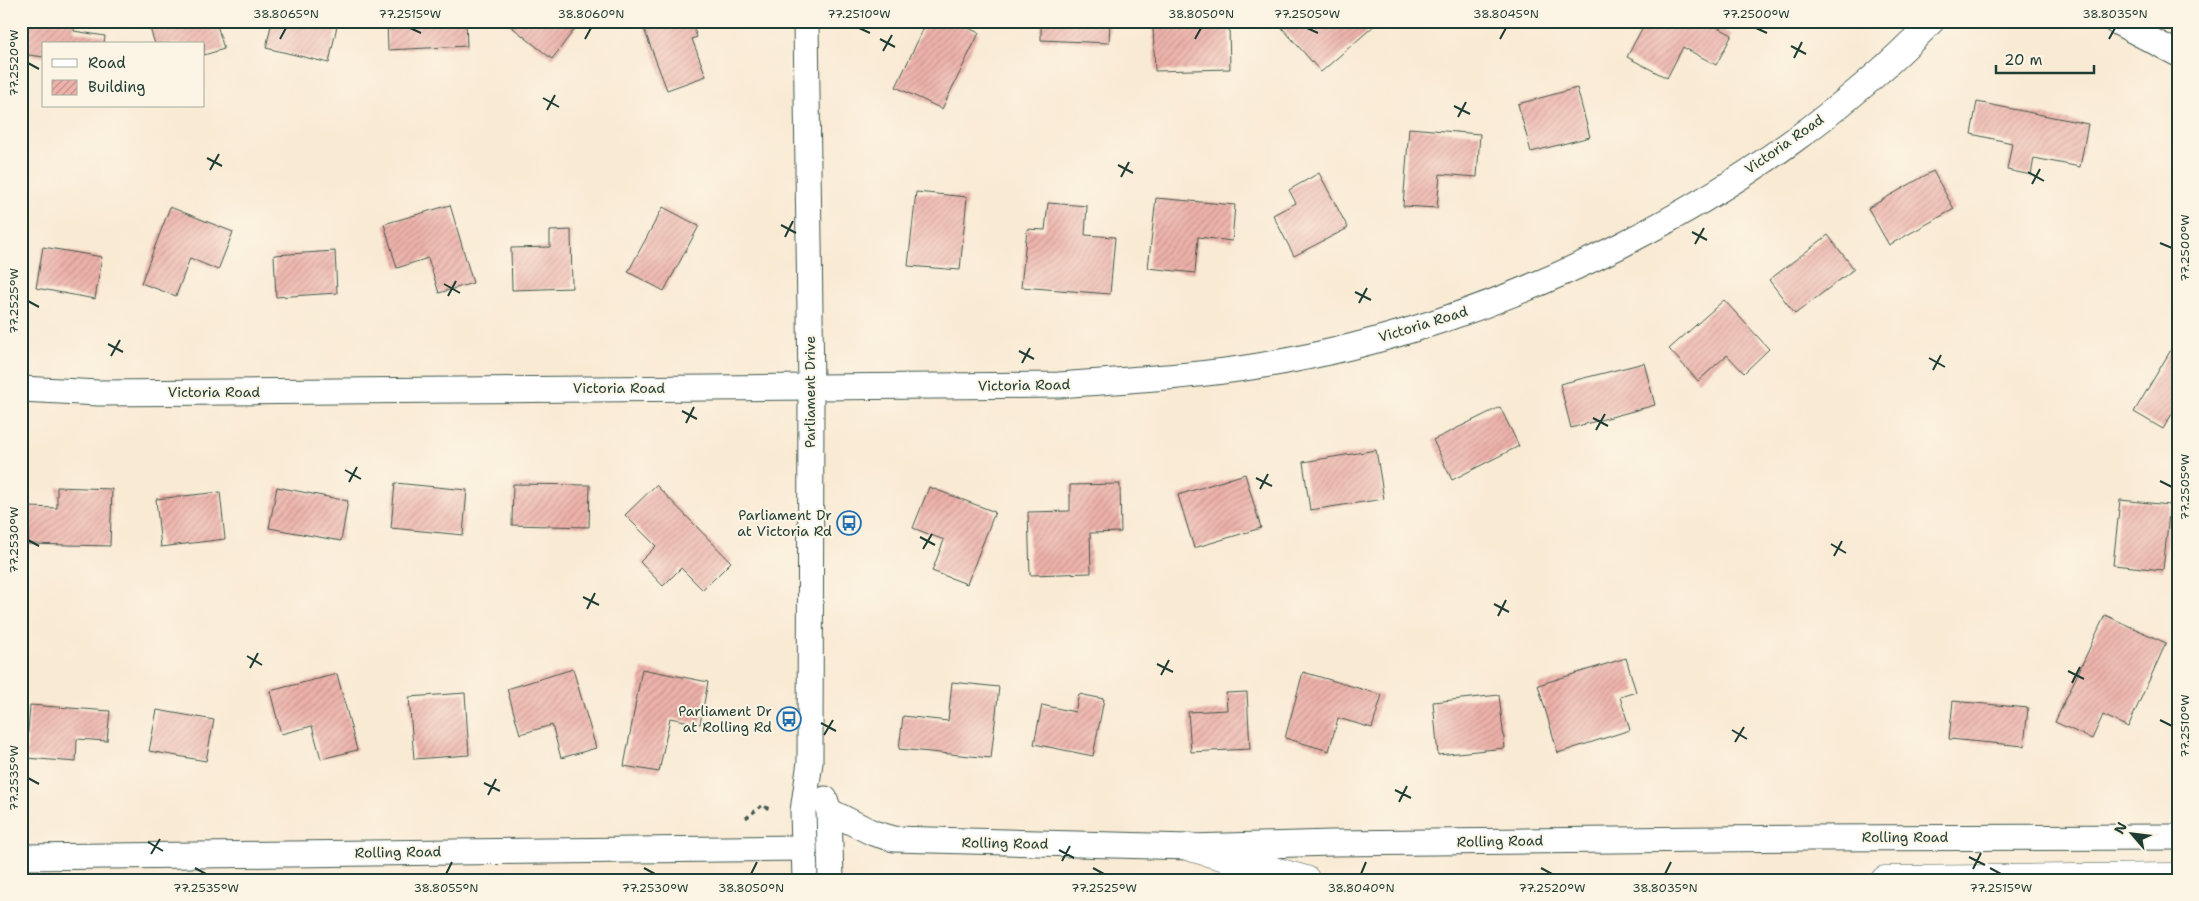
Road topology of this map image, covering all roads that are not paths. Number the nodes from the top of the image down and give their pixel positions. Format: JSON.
{"nodes":[{"id":1,"x":806,"y":21,"type":"edge"},
{"id":2,"x":1932,"y":21,"type":"edge"},
{"id":3,"x":2115,"y":21,"type":"edge"},
{"id":4,"x":2178,"y":54,"type":"edge"},
{"id":5,"x":811,"y":387,"type":"junction"},
{"id":6,"x":21,"y":389,"type":"edge"},
{"id":7,"x":810,"y":762,"type":"junction"},
{"id":8,"x":829,"y":811,"type":"junction"},
{"id":9,"x":2178,"y":837,"type":"edge"},
{"id":10,"x":1190,"y":847,"type":"junction"},
{"id":11,"x":804,"y":848,"type":"junction"},
{"id":12,"x":21,"y":857,"type":"edge"},
{"id":13,"x":2178,"y":877,"type":"edge"},
{"id":14,"x":805,"y":880,"type":"edge"},
{"id":15,"x":831,"y":880,"type":"edge"},
{"id":16,"x":1306,"y":880,"type":"edge"},
{"id":17,"x":1885,"y":880,"type":"edge"}],
"edges":[{"from":1,"to":5,"type":"street","name":"Parliament Drive"},
{"from":2,"to":5,"type":"street","name":"Victoria Road"},
{"from":3,"to":4,"type":"street"},
{"from":5,"to":6,"type":"street","name":"Victoria Road"},
{"from":5,"to":7,"type":"street","name":"Parliament Drive"},
{"from":7,"to":8,"type":"street","name":"Parliament Drive"},
{"from":7,"to":11,"type":"street","name":"Parliament Drive"},
{"from":8,"to":10,"type":"street","name":"Rolling Road"},
{"from":8,"to":15,"type":"street","name":"Parliament Drive"},
{"from":9,"to":10,"type":"street","name":"Rolling Road"},
{"from":10,"to":16,"type":"main road"},
{"from":11,"to":12,"type":"street","name":"Rolling Road"},
{"from":11,"to":14,"type":"street","name":"Parliament Drive"},
{"from":13,"to":17,"type":"main road"}]}
